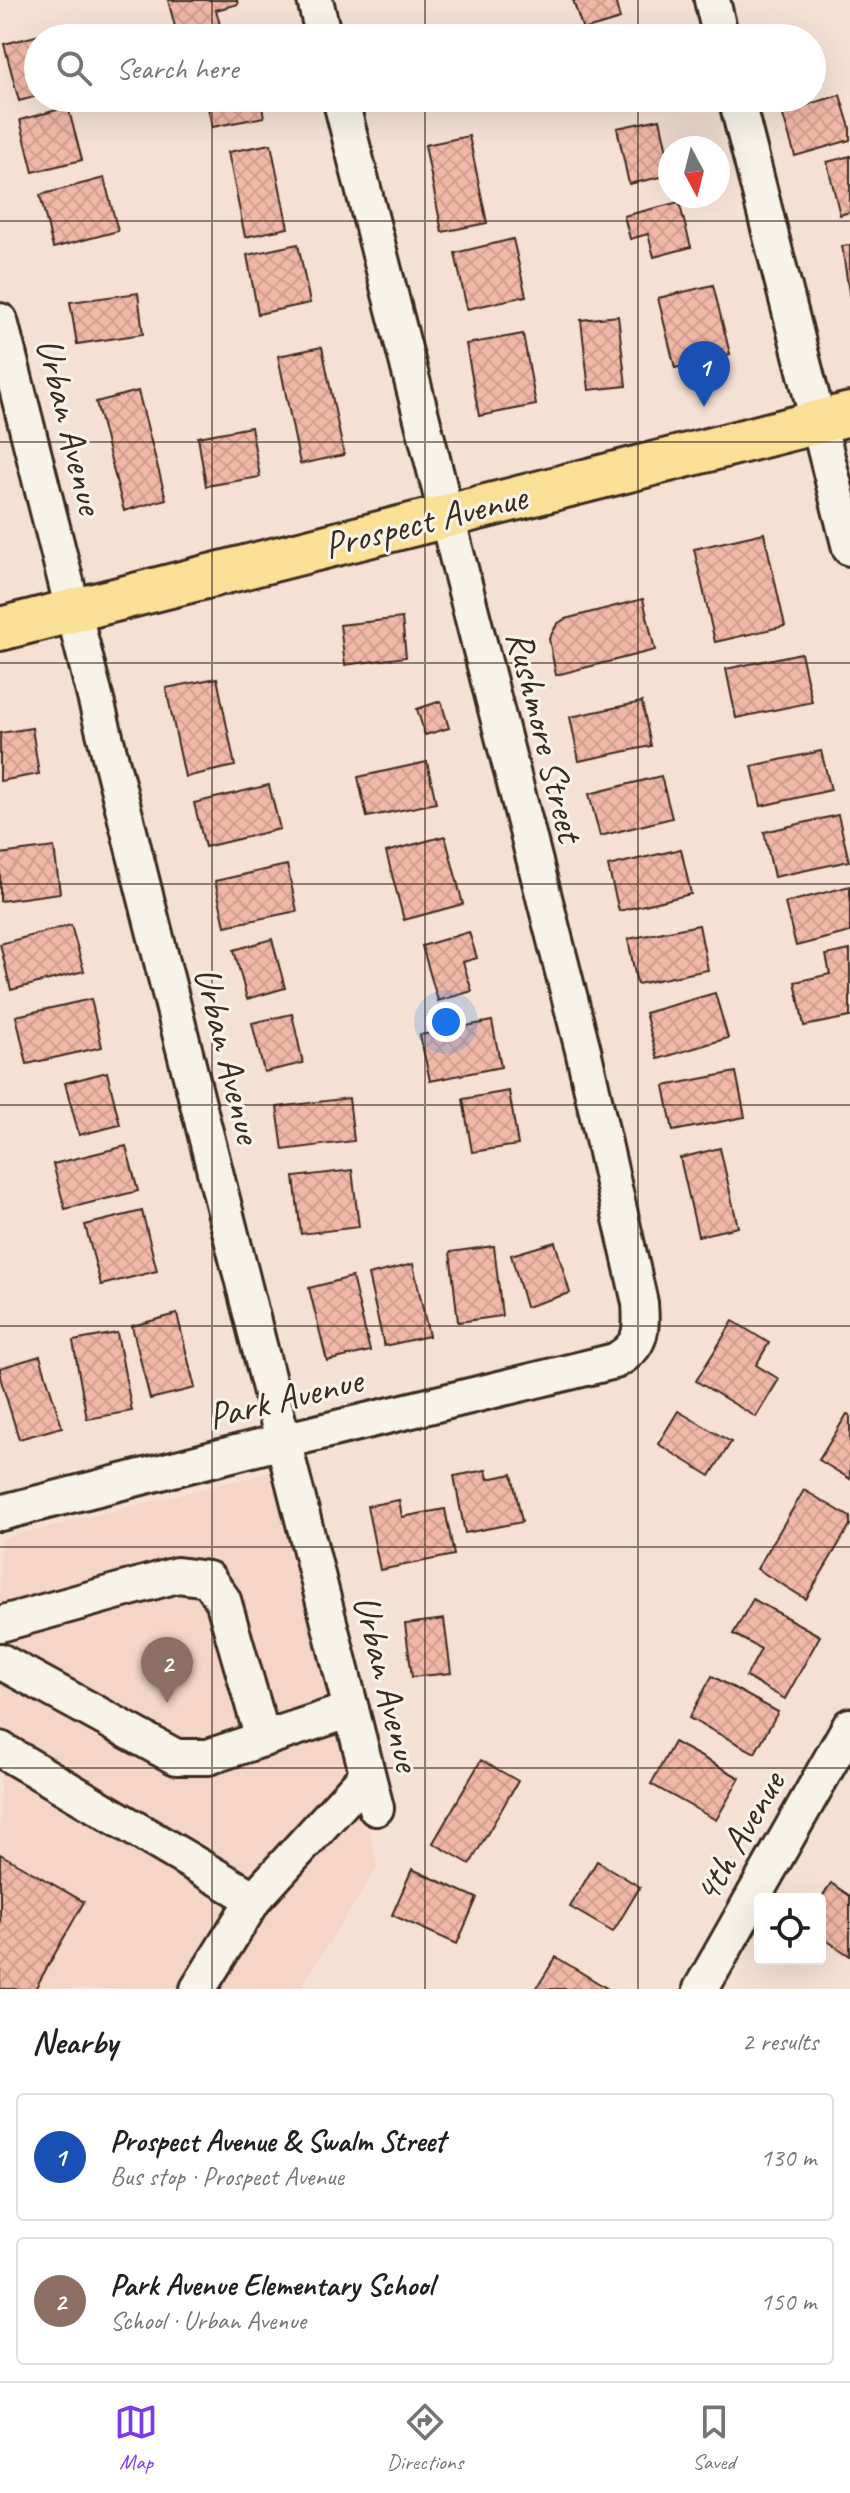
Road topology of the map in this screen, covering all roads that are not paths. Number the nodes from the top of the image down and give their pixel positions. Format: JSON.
{"nodes":[{"id":1,"x":315,"y":0,"type":"edge"},
{"id":2,"x":712,"y":0,"type":"edge"},
{"id":3,"x":321,"y":24,"type":"edge"},
{"id":4,"x":718,"y":24,"type":"edge"},
{"id":5,"x":344,"y":112,"type":"edge"},
{"id":6,"x":740,"y":112,"type":"edge"},
{"id":7,"x":0,"y":321,"type":"edge"},
{"id":8,"x":834,"y":418,"type":"edge"},
{"id":9,"x":446,"y":516,"type":"junction"},
{"id":10,"x":850,"y":548,"type":"edge"},
{"id":11,"x":73,"y":610,"type":"junction"},
{"id":12,"x":0,"y":629,"type":"edge"},
{"id":13,"x":590,"y":1367,"type":"joint"},
{"id":14,"x":283,"y":1441,"type":"junction"},
{"id":15,"x":0,"y":1513,"type":"edge"},
{"id":16,"x":0,"y":1624,"type":"edge"},
{"id":17,"x":0,"y":1661,"type":"edge"},
{"id":18,"x":351,"y":1710,"type":"junction"},
{"id":19,"x":850,"y":1726,"type":"edge"},
{"id":20,"x":263,"y":1739,"type":"junction"},
{"id":21,"x":0,"y":1749,"type":"edge"},
{"id":22,"x":367,"y":1775,"type":"junction"},
{"id":23,"x":376,"y":1808,"type":"dead end"},
{"id":24,"x":254,"y":1899,"type":"junction"},
{"id":25,"x":198,"y":1989,"type":"edge"},
{"id":26,"x":701,"y":1989,"type":"edge"}],
"edges":[{"from":1,"to":3,"type":"street"},
{"from":2,"to":4,"type":"street"},
{"from":5,"to":9,"type":"street","name":"Rushmore Street"},
{"from":6,"to":8,"type":"street"},
{"from":7,"to":11,"type":"street","name":"Urban Avenue"},
{"from":8,"to":9,"type":"main road","name":"Prospect Avenue"},
{"from":8,"to":10,"type":"street"},
{"from":9,"to":11,"type":"main road","name":"Prospect Avenue"},
{"from":9,"to":13,"type":"street","name":"Rushmore Street"},
{"from":11,"to":12,"type":"main road","name":"Prospect Avenue"},
{"from":11,"to":14,"type":"street","name":"Urban Avenue"},
{"from":13,"to":14,"type":"street","name":"Park Avenue"},
{"from":14,"to":15,"type":"street","name":"Park Avenue"},
{"from":14,"to":18,"type":"street","name":"Urban Avenue"},
{"from":16,"to":20,"type":"street"},
{"from":17,"to":20,"type":"street"},
{"from":18,"to":20,"type":"street"},
{"from":18,"to":22,"type":"street","name":"Urban Avenue"},
{"from":19,"to":26,"type":"street","name":"4th Avenue"},
{"from":21,"to":24,"type":"street"},
{"from":22,"to":23,"type":"street","name":"Urban Avenue"},
{"from":22,"to":24,"type":"street"},
{"from":24,"to":25,"type":"street"}]}
